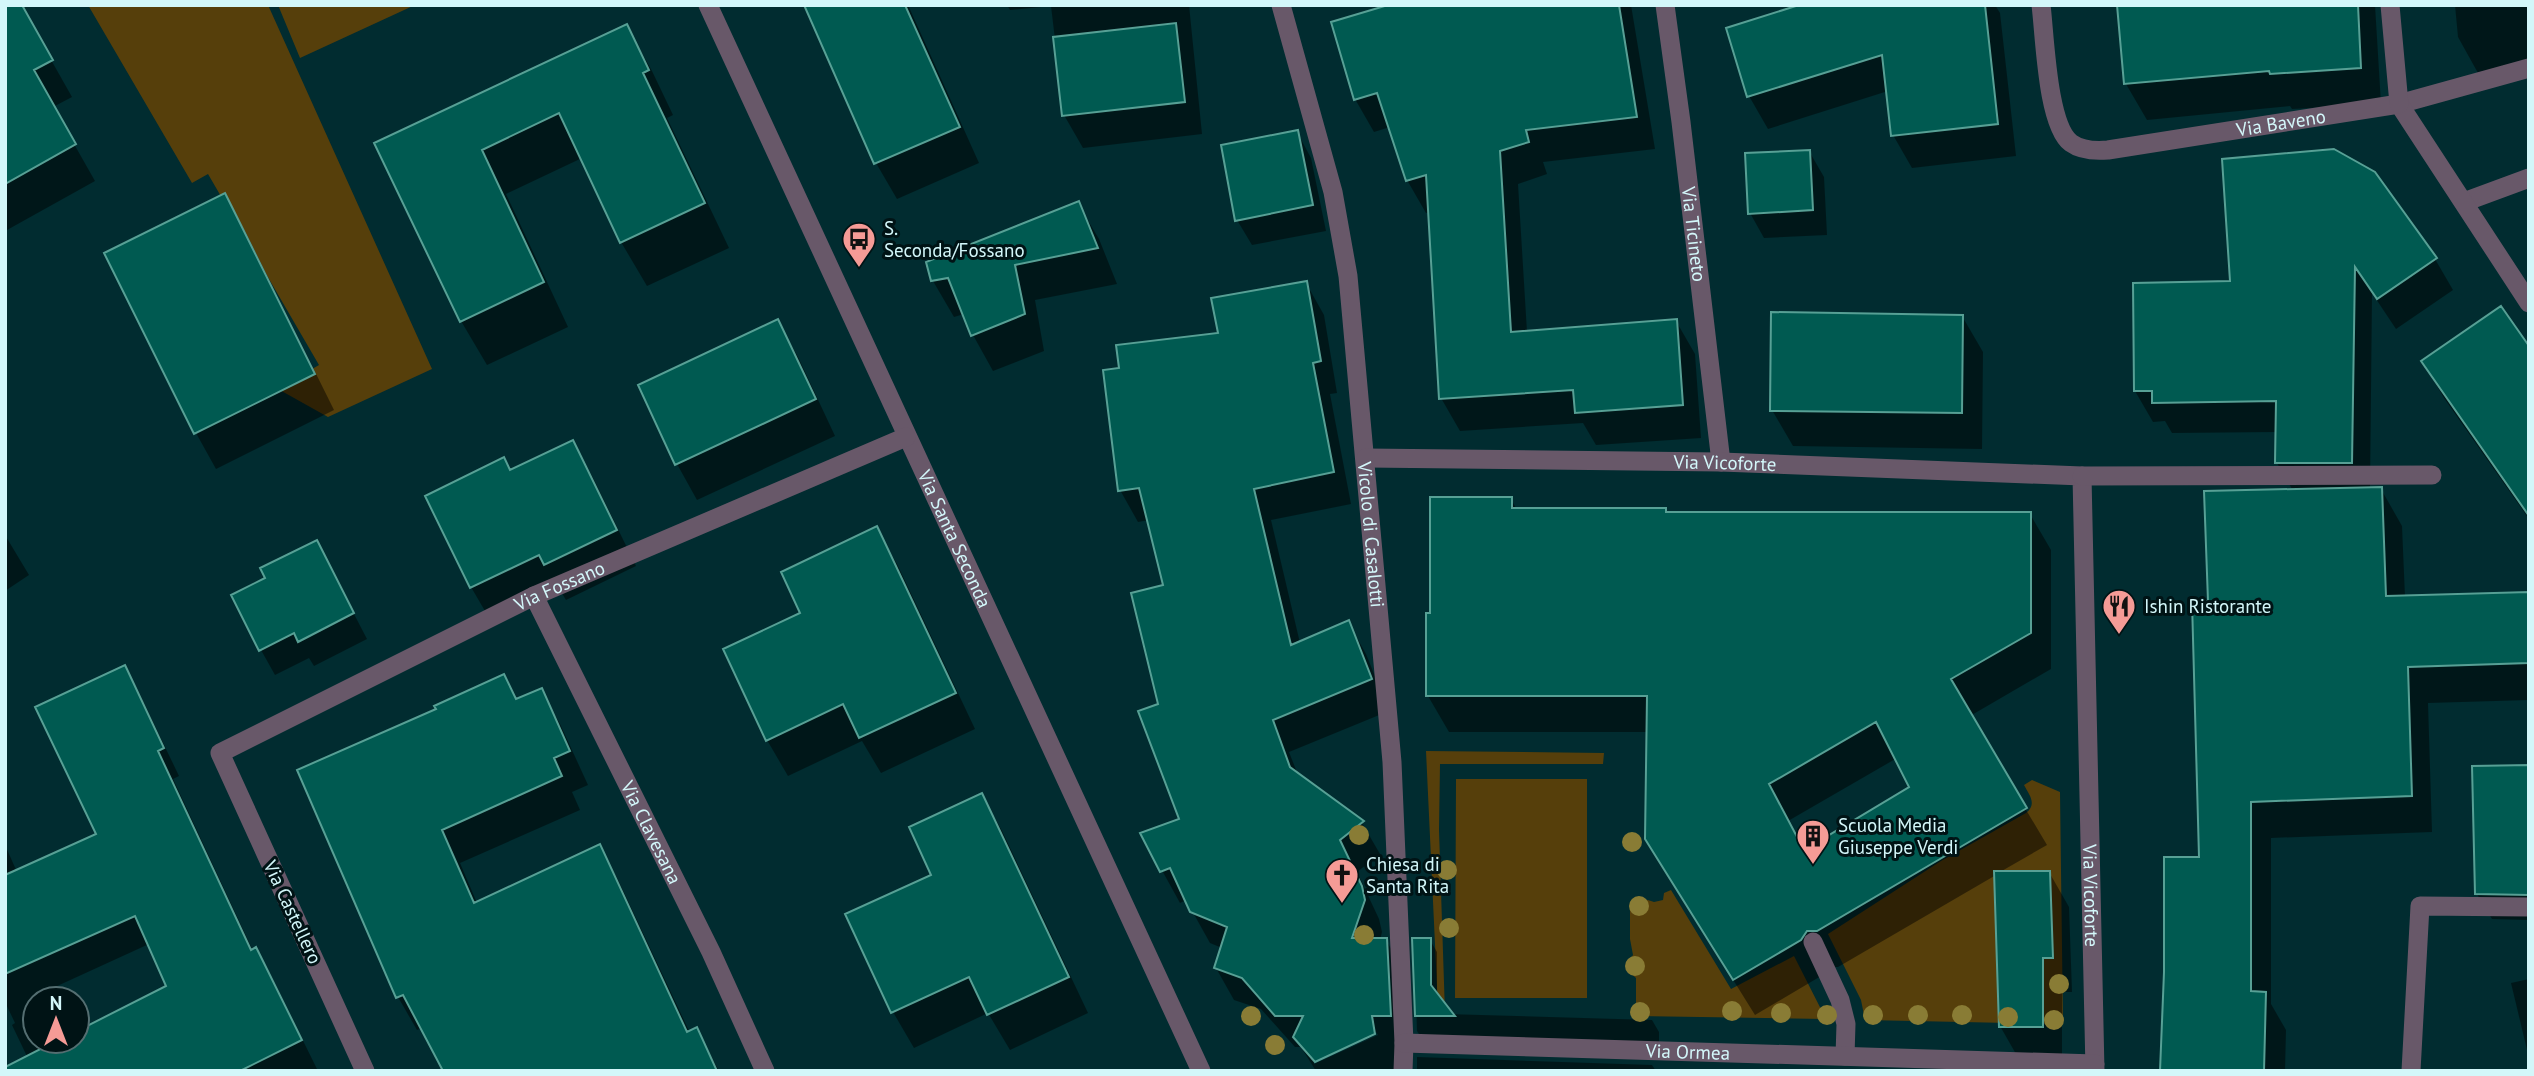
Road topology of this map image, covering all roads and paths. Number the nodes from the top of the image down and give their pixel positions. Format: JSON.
{"nodes":[{"id":1,"x":708,"y":5,"type":"edge"},
{"id":2,"x":1281,"y":5,"type":"edge"},
{"id":3,"x":1665,"y":5,"type":"edge"},
{"id":4,"x":2041,"y":5,"type":"edge"},
{"id":5,"x":2390,"y":5,"type":"edge"},
{"id":6,"x":2529,"y":68,"type":"edge"},
{"id":7,"x":2399,"y":104,"type":"junction"},
{"id":8,"x":2529,"y":178,"type":"edge"},
{"id":9,"x":2464,"y":202,"type":"junction"},
{"id":10,"x":2529,"y":303,"type":"edge"},
{"id":11,"x":906,"y":438,"type":"junction"},
{"id":12,"x":1366,"y":458,"type":"junction"},
{"id":13,"x":1721,"y":463,"type":"junction"},
{"id":14,"x":2432,"y":475,"type":"dead end"},
{"id":15,"x":2082,"y":476,"type":"junction"},
{"id":16,"x":534,"y":596,"type":"junction"},
{"id":17,"x":220,"y":754,"type":"joint"},
{"id":18,"x":2529,"y":907,"type":"edge"},
{"id":19,"x":1812,"y":942,"type":"dead end"},
{"id":20,"x":1404,"y":1043,"type":"junction"},
{"id":21,"x":1844,"y":1056,"type":"junction"},
{"id":22,"x":1758,"y":1063,"type":"edge"},
{"id":23,"x":2095,"y":1067,"type":"edge"},
{"id":24,"x":365,"y":1071,"type":"edge"},
{"id":25,"x":765,"y":1071,"type":"edge"},
{"id":26,"x":1201,"y":1071,"type":"edge"},
{"id":27,"x":1403,"y":1071,"type":"edge"},
{"id":28,"x":2411,"y":1071,"type":"edge"}],
"edges":[{"from":1,"to":11,"type":"street","name":"Via Santa Seconda"},
{"from":2,"to":12,"type":"street","name":"Vicolo di Casalotti"},
{"from":3,"to":13,"type":"street","name":"Via Ticineto"},
{"from":4,"to":7,"type":"street","name":"Via Baveno"},
{"from":5,"to":7,"type":"street"},
{"from":6,"to":7,"type":"street","name":"Via Baveno"},
{"from":7,"to":9,"type":"street"},
{"from":8,"to":9,"type":"street"},
{"from":9,"to":10,"type":"street"},
{"from":11,"to":16,"type":"street","name":"Via Fossano"},
{"from":11,"to":26,"type":"street","name":"Via Santa Seconda"},
{"from":12,"to":13,"type":"street","name":"Via Vicoforte"},
{"from":12,"to":20,"type":"street","name":"Vicolo di Casalotti"},
{"from":13,"to":15,"type":"street","name":"Via Vicoforte"},
{"from":14,"to":15,"type":"street","name":"Via Vicoforte"},
{"from":15,"to":23,"type":"street","name":"Via Vicoforte"},
{"from":16,"to":17,"type":"street","name":"Via Fossano"},
{"from":16,"to":25,"type":"street","name":"Via Clavesana"},
{"from":17,"to":24,"type":"street","name":"Via Castellero"},
{"from":18,"to":28,"type":"street"},
{"from":19,"to":21,"type":"street"},
{"from":20,"to":22,"type":"street","name":"Via Ormea"},
{"from":20,"to":27,"type":"street","name":"Vicolo di Casalotti"},
{"from":21,"to":22,"type":"street","name":"Via Ormea"},
{"from":21,"to":23,"type":"street","name":"Via Ormea"}]}
